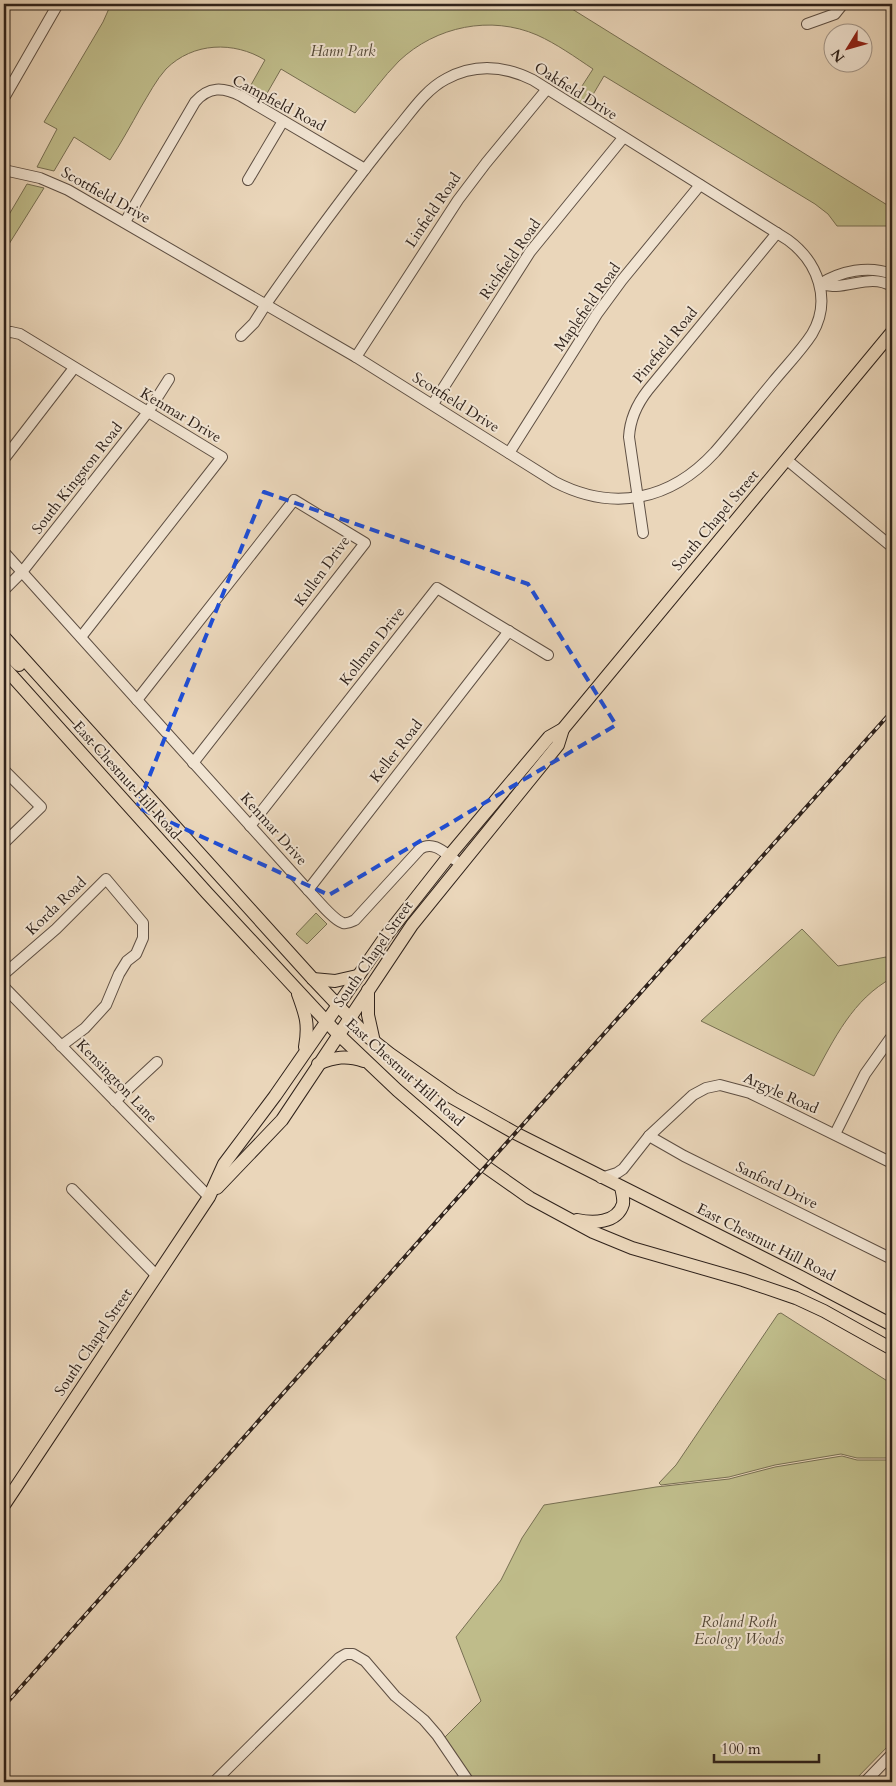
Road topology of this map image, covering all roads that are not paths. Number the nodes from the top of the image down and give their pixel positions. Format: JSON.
{"nodes":[{"id":1,"x":58,"y":4,"type":"edge"},
{"id":2,"x":843,"y":4,"type":"edge"},
{"id":3,"x":807,"y":24,"type":"dead end"},
{"id":4,"x":547,"y":89,"type":"junction"},
{"id":5,"x":4,"y":98,"type":"edge"},
{"id":6,"x":283,"y":121,"type":"junction"},
{"id":7,"x":623,"y":138,"type":"junction"},
{"id":8,"x":365,"y":169,"type":"junction"},
{"id":9,"x":4,"y":170,"type":"edge"},
{"id":10,"x":248,"y":180,"type":"dead end"},
{"id":11,"x":700,"y":185,"type":"junction"},
{"id":12,"x":125,"y":222,"type":"junction"},
{"id":13,"x":777,"y":233,"type":"junction"},
{"id":14,"x":892,"y":274,"type":"edge"},
{"id":15,"x":820,"y":284,"type":"junction"},
{"id":16,"x":892,"y":286,"type":"edge"},
{"id":17,"x":266,"y":304,"type":"junction"},
{"id":18,"x":892,"y":332,"type":"edge"},
{"id":19,"x":4,"y":333,"type":"edge"},
{"id":20,"x":241,"y":336,"type":"dead end"},
{"id":21,"x":356,"y":356,"type":"junction"},
{"id":22,"x":74,"y":368,"type":"junction"},
{"id":23,"x":169,"y":379,"type":"dead end"},
{"id":24,"x":432,"y":404,"type":"junction"},
{"id":25,"x":148,"y":412,"type":"junction"},
{"id":26,"x":509,"y":453,"type":"junction"},
{"id":27,"x":4,"y":458,"type":"edge"},
{"id":28,"x":786,"y":460,"type":"junction"},
{"id":29,"x":637,"y":497,"type":"junction"},
{"id":30,"x":643,"y":533,"type":"dead end"},
{"id":31,"x":892,"y":548,"type":"edge"},
{"id":32,"x":4,"y":552,"type":"edge"},
{"id":33,"x":22,"y":572,"type":"junction"},
{"id":34,"x":4,"y":590,"type":"edge"},
{"id":35,"x":508,"y":631,"type":"junction"},
{"id":36,"x":4,"y":637,"type":"edge"},
{"id":37,"x":81,"y":638,"type":"junction"},
{"id":38,"x":4,"y":650,"type":"edge"},
{"id":39,"x":548,"y":655,"type":"dead end"},
{"id":40,"x":4,"y":666,"type":"edge"},
{"id":41,"x":58,"y":697,"type":"junction"},
{"id":42,"x":137,"y":700,"type":"junction"},
{"id":43,"x":563,"y":729,"type":"junction"},
{"id":44,"x":193,"y":763,"type":"junction"},
{"id":45,"x":4,"y":770,"type":"edge"},
{"id":46,"x":250,"y":826,"type":"junction"},
{"id":47,"x":4,"y":843,"type":"edge"},
{"id":48,"x":449,"y":856,"type":"junction"},
{"id":49,"x":460,"y":864,"type":"junction"},
{"id":50,"x":308,"y":890,"type":"junction"},
{"id":51,"x":4,"y":974,"type":"edge"},
{"id":52,"x":357,"y":976,"type":"junction"},
{"id":53,"x":313,"y":979,"type":"junction"},
{"id":54,"x":4,"y":986,"type":"edge"},
{"id":55,"x":296,"y":987,"type":"junction"},
{"id":56,"x":368,"y":989,"type":"junction"},
{"id":57,"x":337,"y":1004,"type":"junction"},
{"id":58,"x":349,"y":1018,"type":"junction"},
{"id":59,"x":326,"y":1020,"type":"junction"},
{"id":60,"x":338,"y":1034,"type":"junction"},
{"id":61,"x":892,"y":1036,"type":"edge"},
{"id":62,"x":374,"y":1042,"type":"junction"},
{"id":63,"x":61,"y":1046,"type":"junction"},
{"id":64,"x":304,"y":1053,"type":"junction"},
{"id":65,"x":157,"y":1062,"type":"dead end"},
{"id":66,"x":368,"y":1062,"type":"junction"},
{"id":67,"x":318,"y":1064,"type":"junction"},
{"id":68,"x":115,"y":1101,"type":"junction"},
{"id":69,"x":835,"y":1134,"type":"junction"},
{"id":70,"x":649,"y":1136,"type":"junction"},
{"id":71,"x":892,"y":1163,"type":"edge"},
{"id":72,"x":623,"y":1168,"type":"junction"},
{"id":73,"x":602,"y":1178,"type":"junction"},
{"id":74,"x":622,"y":1187,"type":"junction"},
{"id":75,"x":72,"y":1189,"type":"dead end"},
{"id":76,"x":209,"y":1197,"type":"junction"},
{"id":77,"x":562,"y":1216,"type":"junction"},
{"id":78,"x":892,"y":1259,"type":"edge"},
{"id":79,"x":157,"y":1276,"type":"junction"},
{"id":80,"x":892,"y":1325,"type":"edge"},
{"id":81,"x":892,"y":1349,"type":"edge"},
{"id":82,"x":4,"y":1505,"type":"edge"},
{"id":83,"x":892,"y":1754,"type":"edge"},
{"id":84,"x":214,"y":1782,"type":"edge"},
{"id":85,"x":469,"y":1782,"type":"edge"},
{"id":86,"x":865,"y":1782,"type":"edge"}],
"edges":[{"from":1,"to":5,"type":"street"},
{"from":2,"to":3,"type":"street"},
{"from":4,"to":7,"type":"street","name":"Oakfield Drive"},
{"from":4,"to":8,"type":"street","name":"Oakfield Drive"},
{"from":4,"to":21,"type":"street","name":"Linfield Road"},
{"from":6,"to":8,"type":"street","name":"Campfield Road"},
{"from":6,"to":10,"type":"street"},
{"from":6,"to":12,"type":"street","name":"Campfield Road"},
{"from":7,"to":11,"type":"street","name":"Oakfield Drive"},
{"from":7,"to":24,"type":"street","name":"Richfield Road"},
{"from":8,"to":17,"type":"street","name":"Oakfield Drive"},
{"from":9,"to":12,"type":"street","name":"Scottfield Drive"},
{"from":11,"to":13,"type":"street","name":"Oakfield Drive"},
{"from":11,"to":26,"type":"street","name":"Maplefield Road"},
{"from":12,"to":17,"type":"street","name":"Scottfield Drive"},
{"from":13,"to":15,"type":"street","name":"Oakfield Drive"},
{"from":13,"to":29,"type":"street","name":"Pinefield Road"},
{"from":14,"to":15,"type":"street"},
{"from":15,"to":16,"type":"street"},
{"from":15,"to":29,"type":"street","name":"Scottfield Drive"},
{"from":17,"to":20,"type":"street","name":"Oakfield Drive"},
{"from":17,"to":21,"type":"street","name":"Scottfield Drive"},
{"from":18,"to":28,"type":"main road","name":"South Chapel Street"},
{"from":19,"to":22,"type":"street","name":"Kenmar Drive"},
{"from":21,"to":24,"type":"street","name":"Scottfield Drive"},
{"from":22,"to":25,"type":"street","name":"Kenmar Drive"},
{"from":22,"to":27,"type":"street"},
{"from":23,"to":25,"type":"street","name":"South Kingston Road"},
{"from":24,"to":26,"type":"street","name":"Scottfield Drive"},
{"from":25,"to":33,"type":"street","name":"South Kingston Road"},
{"from":25,"to":37,"type":"street","name":"Kenmar Drive"},
{"from":26,"to":29,"type":"street","name":"Scottfield Drive"},
{"from":28,"to":31,"type":"street"},
{"from":28,"to":43,"type":"main road","name":"South Chapel Street"},
{"from":29,"to":30,"type":"street","name":"Pinefield Road"},
{"from":32,"to":33,"type":"street","name":"Kenmar Drive"},
{"from":33,"to":34,"type":"street","name":"South Kingston Road"},
{"from":33,"to":37,"type":"street","name":"Kenmar Drive"},
{"from":35,"to":39,"type":"street","name":"Kollman Drive"},
{"from":35,"to":46,"type":"street","name":"Kollman Drive"},
{"from":35,"to":50,"type":"street","name":"Keller Road"},
{"from":36,"to":41,"type":"main road","name":"East Chestnut Hill Road"},
{"from":37,"to":42,"type":"street","name":"Kenmar Drive"},
{"from":38,"to":41,"type":"main road"},
{"from":40,"to":55,"type":"main road","name":"East Chestnut Hill Road"},
{"from":41,"to":53,"type":"main road","name":"East Chestnut Hill Road"},
{"from":42,"to":44,"type":"street","name":"Kenmar Drive"},
{"from":42,"to":44,"type":"street","name":"Kullen Drive"},
{"from":43,"to":48,"type":"main road","name":"South Chapel Street"},
{"from":43,"to":49,"type":"main road","name":"South Chapel Street"},
{"from":44,"to":46,"type":"street","name":"Kenmar Drive"},
{"from":45,"to":47,"type":"street"},
{"from":46,"to":50,"type":"street","name":"Kenmar Drive"},
{"from":48,"to":49,"type":"street","name":"Kenmar Drive"},
{"from":48,"to":50,"type":"street","name":"Kenmar Drive"},
{"from":48,"to":52,"type":"main road","name":"South Chapel Street"},
{"from":49,"to":56,"type":"main road","name":"South Chapel Street"},
{"from":51,"to":63,"type":"street","name":"Korda Road"},
{"from":52,"to":53,"type":"main road"},
{"from":52,"to":57,"type":"main road","name":"South Chapel Street"},
{"from":53,"to":57,"type":"main road","name":"East Chestnut Hill Road"},
{"from":54,"to":63,"type":"street","name":"Kensington Lane"},
{"from":55,"to":59,"type":"main road","name":"East Chestnut Hill Road"},
{"from":55,"to":64,"type":"main road"},
{"from":56,"to":58,"type":"main road","name":"South Chapel Street"},
{"from":56,"to":62,"type":"main road"},
{"from":57,"to":58,"type":"main road","name":"East Chestnut Hill Road"},
{"from":57,"to":59,"type":"main road","name":"South Chapel Street"},
{"from":58,"to":60,"type":"main road","name":"South Chapel Street"},
{"from":58,"to":62,"type":"main road","name":"East Chestnut Hill Road"},
{"from":59,"to":60,"type":"main road","name":"East Chestnut Hill Road"},
{"from":59,"to":64,"type":"main road","name":"South Chapel Street"},
{"from":60,"to":66,"type":"main road","name":"East Chestnut Hill Road"},
{"from":60,"to":67,"type":"main road","name":"South Chapel Street"},
{"from":61,"to":69,"type":"street"},
{"from":62,"to":73,"type":"main road","name":"East Chestnut Hill Road"},
{"from":63,"to":68,"type":"street","name":"Kensington Lane"},
{"from":64,"to":76,"type":"main road","name":"South Chapel Street"},
{"from":65,"to":68,"type":"street"},
{"from":66,"to":67,"type":"main road"},
{"from":66,"to":77,"type":"main road","name":"East Chestnut Hill Road"},
{"from":67,"to":76,"type":"main road","name":"South Chapel Street"},
{"from":68,"to":76,"type":"street","name":"Kensington Lane"},
{"from":69,"to":70,"type":"street","name":"Argyle Road"},
{"from":69,"to":71,"type":"street","name":"Argyle Road"},
{"from":70,"to":72,"type":"street","name":"Argyle Road"},
{"from":70,"to":78,"type":"street","name":"Sanford Drive"},
{"from":72,"to":73,"type":"street","name":"Argyle Road"},
{"from":72,"to":74,"type":"street"},
{"from":73,"to":74,"type":"main road","name":"East Chestnut Hill Road"},
{"from":74,"to":77,"type":"main road"},
{"from":74,"to":80,"type":"main road","name":"East Chestnut Hill Road"},
{"from":75,"to":79,"type":"street"},
{"from":76,"to":79,"type":"main road","name":"South Chapel Street"},
{"from":77,"to":81,"type":"main road","name":"East Chestnut Hill Road"},
{"from":79,"to":82,"type":"main road","name":"South Chapel Street"},
{"from":83,"to":86,"type":"street"},
{"from":84,"to":85,"type":"street"}]}
